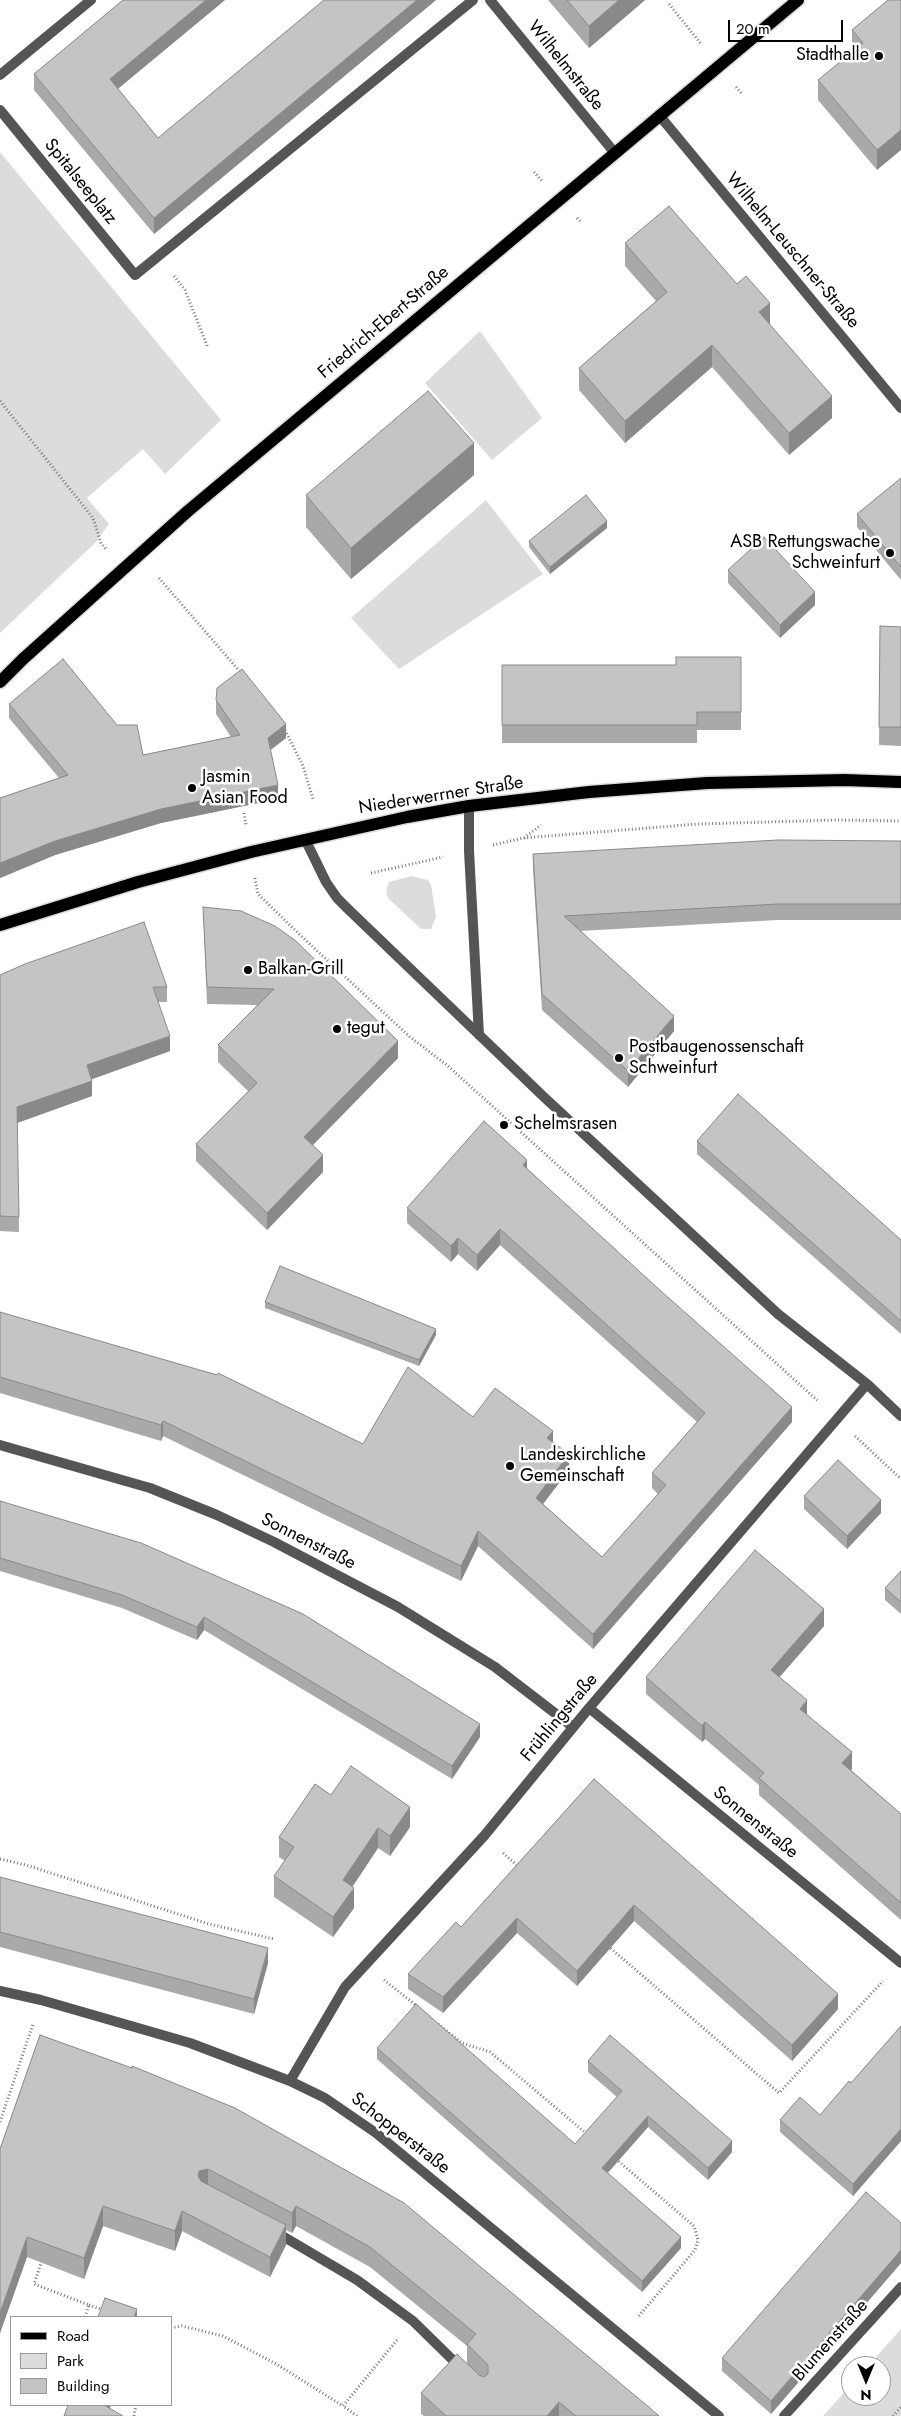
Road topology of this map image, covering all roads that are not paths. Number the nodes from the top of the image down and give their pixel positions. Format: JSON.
{"nodes":[{"id":1,"x":91,"y":0,"type":"edge"},
{"id":2,"x":473,"y":0,"type":"edge"},
{"id":3,"x":490,"y":0,"type":"edge"},
{"id":4,"x":798,"y":0,"type":"edge"},
{"id":5,"x":0,"y":75,"type":"edge"},
{"id":6,"x":0,"y":110,"type":"edge"},
{"id":7,"x":659,"y":115,"type":"junction"},
{"id":8,"x":614,"y":152,"type":"junction"},
{"id":9,"x":901,"y":408,"type":"edge"},
{"id":10,"x":0,"y":682,"type":"edge"},
{"id":11,"x":901,"y":782,"type":"edge"},
{"id":12,"x":469,"y":806,"type":"junction"},
{"id":13,"x":305,"y":839,"type":"junction"},
{"id":14,"x":0,"y":925,"type":"edge"},
{"id":15,"x":479,"y":1035,"type":"junction"},
{"id":16,"x":867,"y":1384,"type":"junction"},
{"id":17,"x":901,"y":1416,"type":"edge"},
{"id":18,"x":0,"y":1445,"type":"edge"},
{"id":19,"x":589,"y":1708,"type":"junction"},
{"id":20,"x":573,"y":1727,"type":"junction"},
{"id":21,"x":901,"y":1962,"type":"edge"},
{"id":22,"x":0,"y":1991,"type":"edge"},
{"id":23,"x":290,"y":2080,"type":"junction"},
{"id":24,"x":263,"y":2225,"type":"edge"},
{"id":25,"x":901,"y":2287,"type":"edge"},
{"id":26,"x":469,"y":2376,"type":"edge"},
{"id":27,"x":719,"y":2416,"type":"edge"},
{"id":28,"x":784,"y":2416,"type":"edge"}],
"edges":[{"from":1,"to":5,"type":"street"},
{"from":2,"to":6,"type":"street","name":"Spitalseeplatz"},
{"from":3,"to":8,"type":"street","name":"Wilhelmstraße"},
{"from":4,"to":7,"type":"main road","name":"Friedrich-Ebert-Straße"},
{"from":7,"to":8,"type":"main road","name":"Friedrich-Ebert-Straße"},
{"from":7,"to":9,"type":"street","name":"Wilhelm-Leuschner-Straße"},
{"from":8,"to":10,"type":"main road","name":"Friedrich-Ebert-Straße"},
{"from":11,"to":12,"type":"main road","name":"Niederwerrner Straße"},
{"from":12,"to":13,"type":"main road","name":"Niederwerrner Straße"},
{"from":12,"to":15,"type":"street"},
{"from":13,"to":14,"type":"main road","name":"Niederwerrner Straße"},
{"from":13,"to":15,"type":"street"},
{"from":15,"to":16,"type":"street"},
{"from":16,"to":17,"type":"street"},
{"from":16,"to":19,"type":"street","name":"Frühlingstraße"},
{"from":18,"to":20,"type":"street","name":"Sonnenstraße"},
{"from":19,"to":20,"type":"street","name":"Frühlingstraße"},
{"from":19,"to":21,"type":"street","name":"Sonnenstraße"},
{"from":20,"to":23,"type":"street","name":"Frühlingstraße"},
{"from":22,"to":23,"type":"street","name":"Schopperstraße"},
{"from":23,"to":27,"type":"street","name":"Schopperstraße"},
{"from":24,"to":26,"type":"street"},
{"from":25,"to":28,"type":"street","name":"Blumenstraße"}]}
